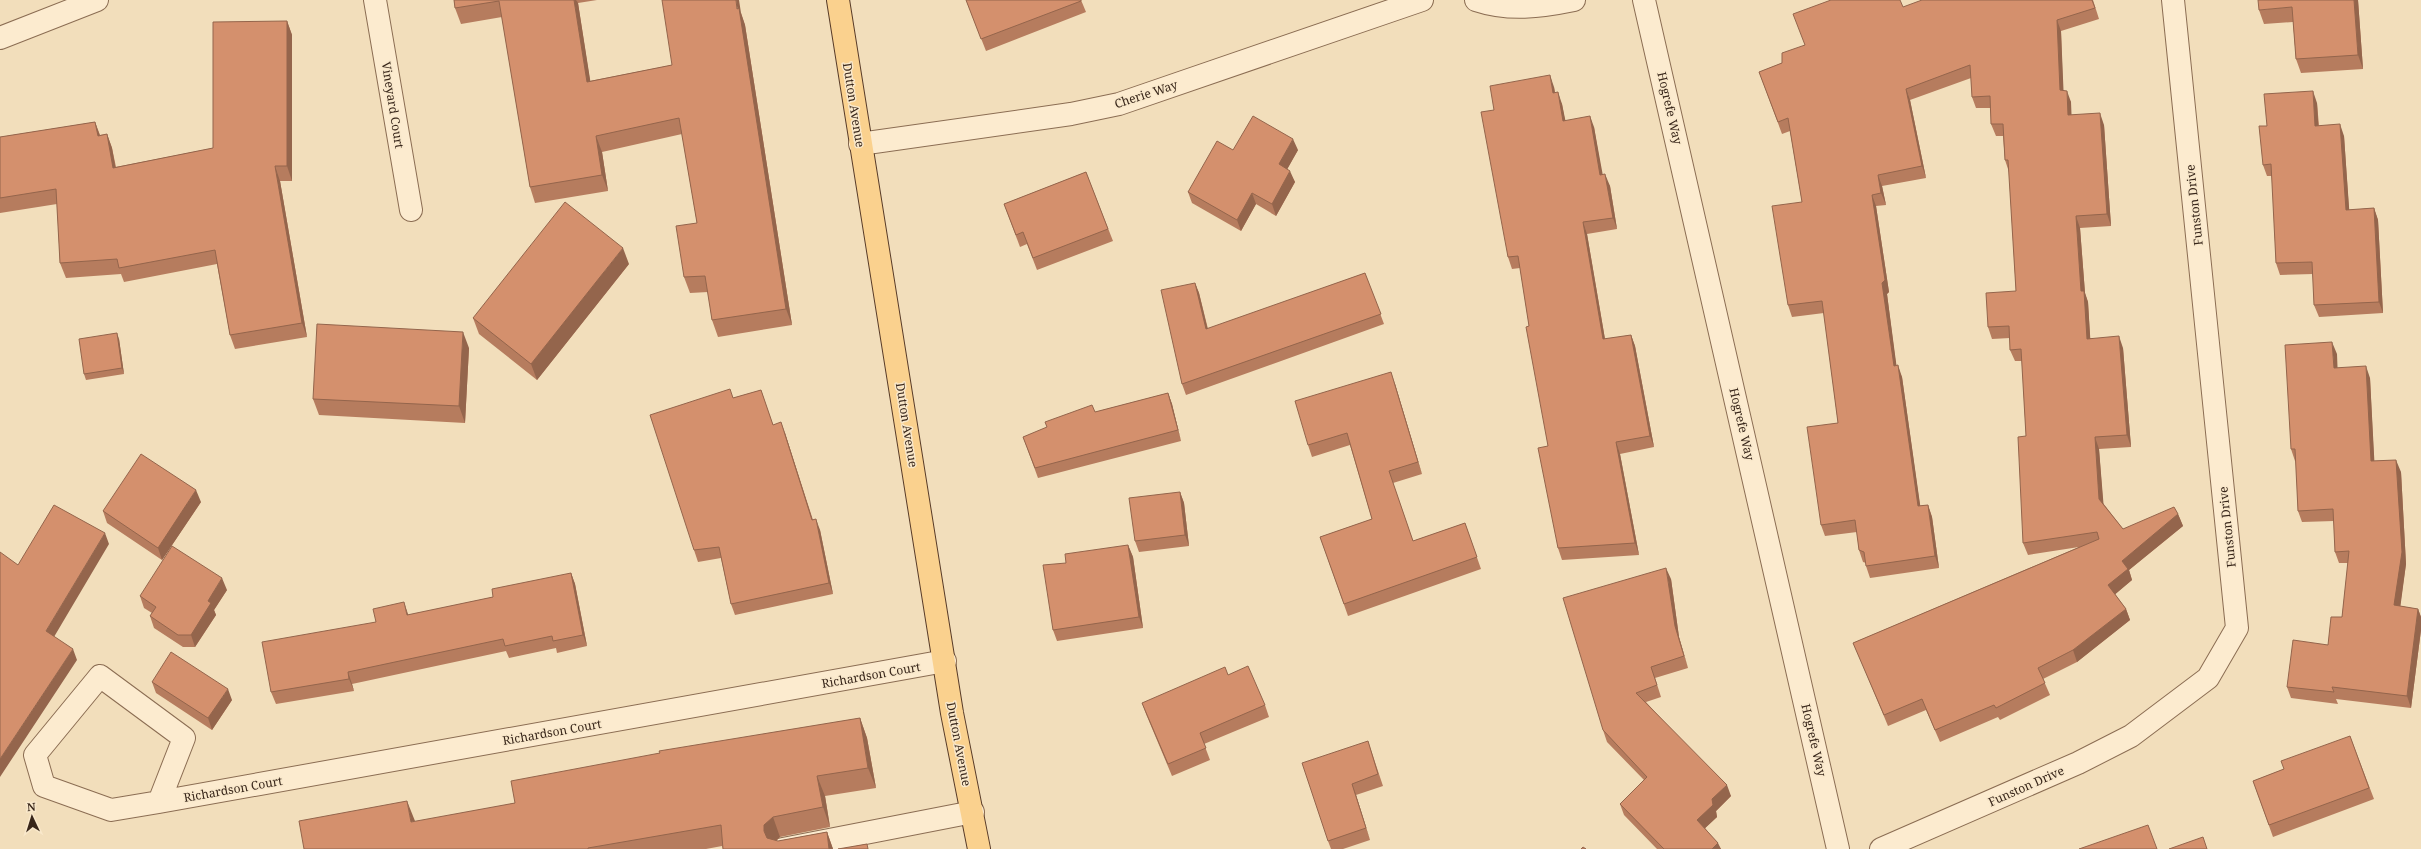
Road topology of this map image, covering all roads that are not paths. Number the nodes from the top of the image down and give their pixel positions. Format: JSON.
{"nodes":[{"id":1,"x":97,"y":0,"type":"edge"},
{"id":2,"x":375,"y":0,"type":"edge"},
{"id":3,"x":838,"y":0,"type":"edge"},
{"id":4,"x":1422,"y":0,"type":"edge"},
{"id":5,"x":1476,"y":0,"type":"edge"},
{"id":6,"x":1574,"y":0,"type":"edge"},
{"id":7,"x":1644,"y":0,"type":"edge"},
{"id":8,"x":2173,"y":0,"type":"edge"},
{"id":9,"x":0,"y":38,"type":"edge"},
{"id":10,"x":860,"y":144,"type":"junction"},
{"id":11,"x":411,"y":210,"type":"dead end"},
{"id":12,"x":945,"y":661,"type":"junction"},
{"id":13,"x":159,"y":802,"type":"junction"},
{"id":14,"x":973,"y":812,"type":"junction"},
{"id":15,"x":782,"y":849,"type":"edge"},
{"id":16,"x":979,"y":849,"type":"edge"},
{"id":17,"x":1838,"y":849,"type":"edge"},
{"id":18,"x":1881,"y":849,"type":"edge"}],
"edges":[{"from":1,"to":9,"type":"street"},
{"from":2,"to":11,"type":"street","name":"Vineyard Court"},
{"from":3,"to":10,"type":"main road","name":"Dutton Avenue"},
{"from":4,"to":10,"type":"street","name":"Cherie Way"},
{"from":5,"to":6,"type":"street"},
{"from":7,"to":17,"type":"street","name":"Hogrefe Way"},
{"from":8,"to":18,"type":"street","name":"Funston Drive"},
{"from":10,"to":12,"type":"main road","name":"Dutton Avenue"},
{"from":12,"to":13,"type":"street","name":"Richardson Court"},
{"from":12,"to":14,"type":"main road","name":"Dutton Avenue"},
{"from":13,"to":13,"type":"street","name":"Richardson Court"},
{"from":14,"to":15,"type":"street"},
{"from":14,"to":16,"type":"main road","name":"Dutton Avenue"}]}
